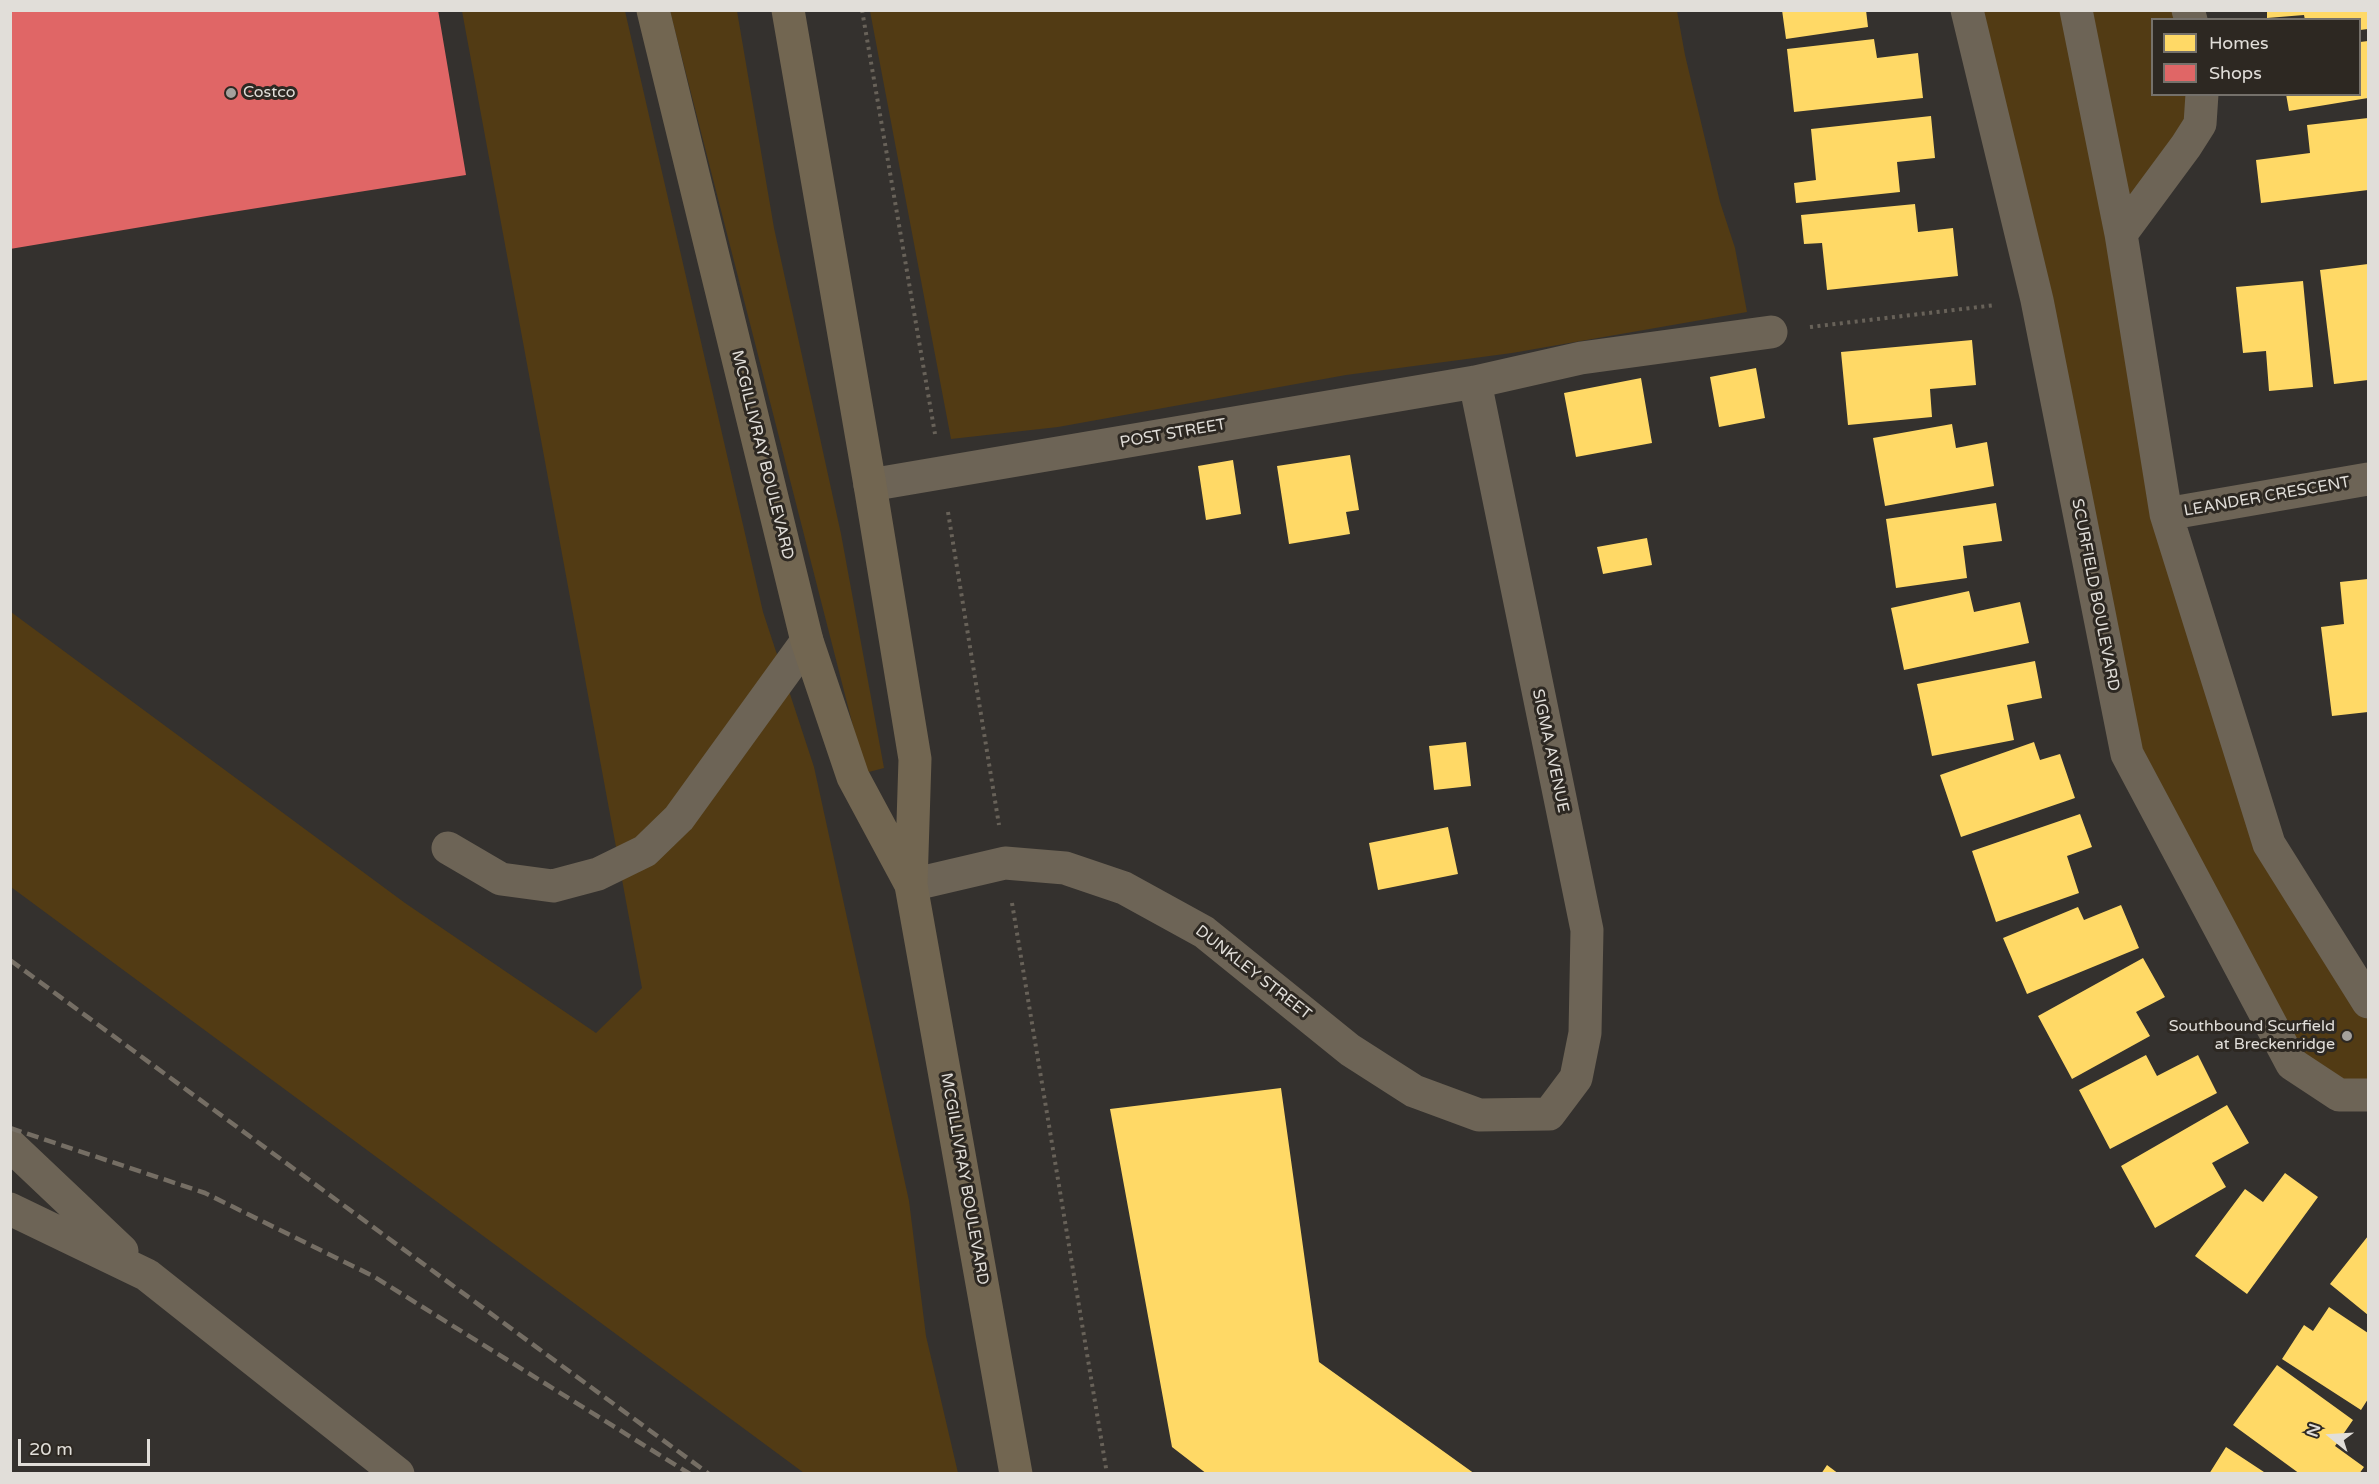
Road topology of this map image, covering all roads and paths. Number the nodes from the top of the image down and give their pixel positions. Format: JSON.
{"nodes":[{"id":1,"x":653,"y":10,"type":"edge"},
{"id":2,"x":788,"y":10,"type":"edge"},
{"id":3,"x":862,"y":10,"type":"edge"},
{"id":4,"x":1967,"y":10,"type":"edge"},
{"id":5,"x":2076,"y":10,"type":"edge"},
{"id":6,"x":2202,"y":96,"type":"edge"},
{"id":7,"x":2121,"y":234,"type":"junction"},
{"id":8,"x":2037,"y":300,"type":"junction"},
{"id":9,"x":1771,"y":332,"type":"joint"},
{"id":10,"x":1475,"y":382,"type":"junction"},
{"id":11,"x":942,"y":473,"type":"junction"},
{"id":12,"x":2368,"y":479,"type":"edge"},
{"id":13,"x":870,"y":484,"type":"junction"},
{"id":14,"x":2166,"y":514,"type":"junction"},
{"id":15,"x":807,"y":641,"type":"junction"},
{"id":16,"x":448,"y":848,"type":"dead end"},
{"id":17,"x":1005,"y":863,"type":"junction"},
{"id":18,"x":911,"y":885,"type":"junction"},
{"id":19,"x":2368,"y":1002,"type":"edge"},
{"id":20,"x":2368,"y":1095,"type":"edge"},
{"id":21,"x":1549,"y":1114,"type":"joint"},
{"id":22,"x":10,"y":1145,"type":"edge"},
{"id":23,"x":10,"y":1209,"type":"edge"},
{"id":24,"x":147,"y":1275,"type":"junction"},
{"id":25,"x":398,"y":1473,"type":"edge"},
{"id":26,"x":1016,"y":1473,"type":"edge"},
{"id":27,"x":1107,"y":1473,"type":"edge"}],
"edges":[{"from":1,"to":15,"type":"main road","name":"MCGILLIVRAY BOULEVARD"},
{"from":2,"to":13,"type":"main road","name":"MCGILLIVRAY BOULEVARD"},
{"from":3,"to":11,"type":"path"},
{"from":4,"to":8,"type":"street","name":"SCURFIELD BOULEVARD"},
{"from":5,"to":7,"type":"street"},
{"from":6,"to":7,"type":"street"},
{"from":7,"to":14,"type":"street"},
{"from":8,"to":9,"type":"path"},
{"from":8,"to":20,"type":"street","name":"SCURFIELD BOULEVARD"},
{"from":9,"to":10,"type":"street","name":"POST STREET"},
{"from":10,"to":11,"type":"street","name":"POST STREET"},
{"from":10,"to":21,"type":"street","name":"SIGMA AVENUE"},
{"from":11,"to":13,"type":"street","name":"POST STREET"},
{"from":11,"to":17,"type":"path"},
{"from":12,"to":14,"type":"street","name":"LEANDER CRESCENT"},
{"from":13,"to":18,"type":"main road","name":"MCGILLIVRAY BOULEVARD"},
{"from":14,"to":19,"type":"street"},
{"from":15,"to":16,"type":"street"},
{"from":15,"to":18,"type":"main road","name":"MCGILLIVRAY BOULEVARD"},
{"from":17,"to":18,"type":"street","name":"DUNKLEY STREET"},
{"from":17,"to":21,"type":"street","name":"DUNKLEY STREET"},
{"from":17,"to":27,"type":"path"},
{"from":18,"to":26,"type":"main road","name":"MCGILLIVRAY BOULEVARD"},
{"from":22,"to":24,"type":"street"},
{"from":23,"to":24,"type":"street"},
{"from":24,"to":25,"type":"street"}]}
